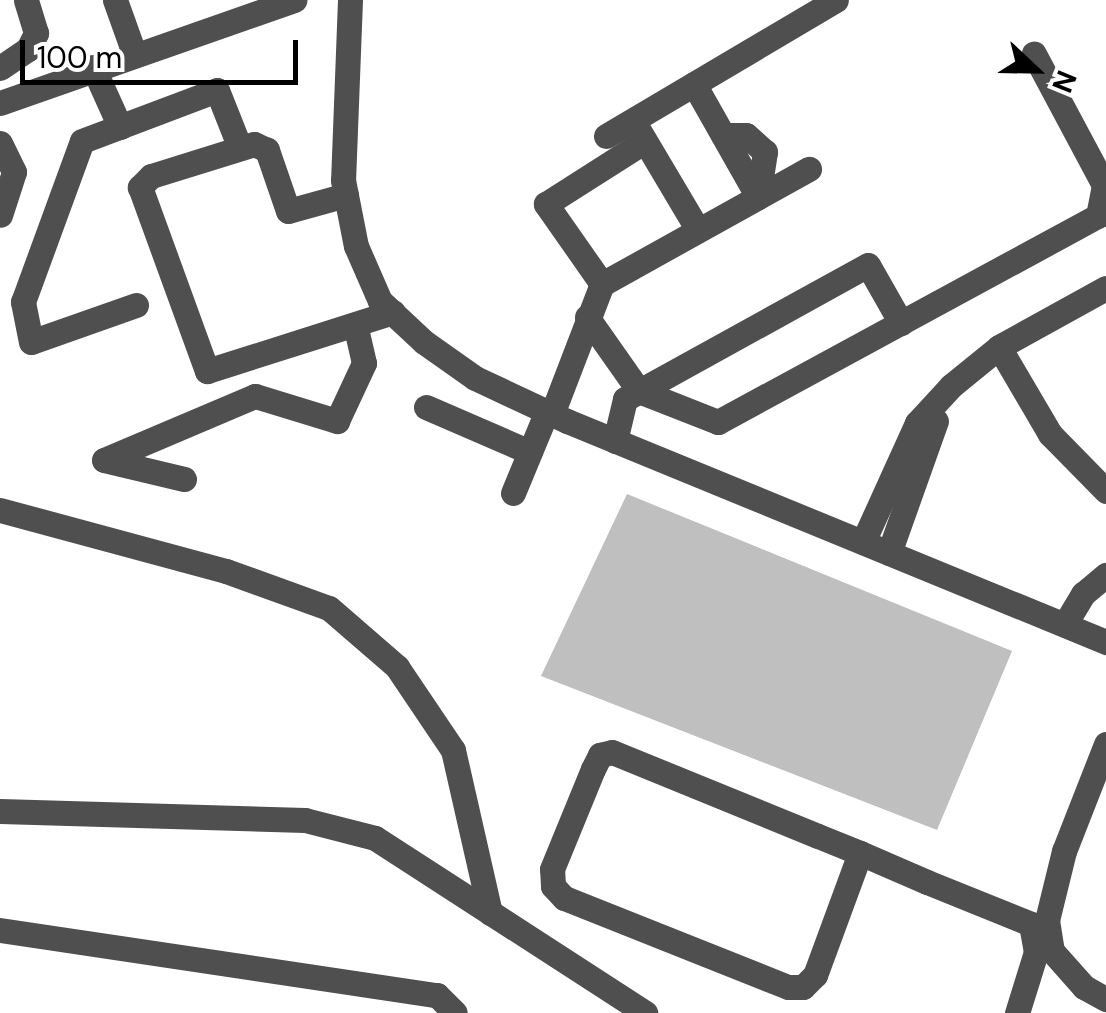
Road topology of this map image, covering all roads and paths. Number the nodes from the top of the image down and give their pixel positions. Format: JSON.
{"nodes":[{"id":1,"x":26,"y":0,"type":"edge"},
{"id":2,"x":116,"y":0,"type":"edge"},
{"id":3,"x":294,"y":0,"type":"edge"},
{"id":4,"x":350,"y":0,"type":"edge"},
{"id":5,"x":836,"y":0,"type":"edge"},
{"id":6,"x":261,"y":5,"type":"edge"},
{"id":7,"x":134,"y":53,"type":"junction"},
{"id":8,"x":1034,"y":54,"type":"dead end"},
{"id":9,"x":93,"y":66,"type":"junction"},
{"id":10,"x":0,"y":68,"type":"edge"},
{"id":11,"x":694,"y":84,"type":"junction"},
{"id":12,"x":0,"y":103,"type":"edge"},
{"id":13,"x":120,"y":127,"type":"junction"},
{"id":14,"x":639,"y":131,"type":"junction"},
{"id":15,"x":606,"y":136,"type":"dead end"},
{"id":16,"x":0,"y":143,"type":"edge"},
{"id":17,"x":240,"y":148,"type":"junction"},
{"id":18,"x":809,"y":169,"type":"dead end"},
{"id":19,"x":346,"y":196,"type":"junction"},
{"id":20,"x":758,"y":198,"type":"junction"},
{"id":21,"x":0,"y":216,"type":"edge"},
{"id":22,"x":698,"y":230,"type":"junction"},
{"id":23,"x":602,"y":284,"type":"junction"},
{"id":24,"x":1106,"y":288,"type":"edge"},
{"id":25,"x":136,"y":305,"type":"dead end"},
{"id":26,"x":392,"y":312,"type":"junction"},
{"id":27,"x":586,"y":317,"type":"junction"},
{"id":28,"x":901,"y":322,"type":"junction"},
{"id":29,"x":355,"y":325,"type":"junction"},
{"id":30,"x":999,"y":348,"type":"junction"},
{"id":31,"x":951,"y":386,"type":"junction"},
{"id":32,"x":639,"y":392,"type":"junction"},
{"id":33,"x":426,"y":407,"type":"dead end"},
{"id":34,"x":550,"y":413,"type":"junction"},
{"id":35,"x":615,"y":441,"type":"junction"},
{"id":36,"x":530,"y":452,"type":"junction"},
{"id":37,"x":184,"y":480,"type":"dead end"},
{"id":38,"x":1106,"y":491,"type":"edge"},
{"id":39,"x":513,"y":493,"type":"dead end"},
{"id":40,"x":0,"y":510,"type":"edge"},
{"id":41,"x":863,"y":542,"type":"junction"},
{"id":42,"x":889,"y":552,"type":"junction"},
{"id":43,"x":1106,"y":575,"type":"edge"},
{"id":44,"x":1065,"y":624,"type":"junction"},
{"id":45,"x":1106,"y":642,"type":"edge"},
{"id":46,"x":1106,"y":744,"type":"edge"},
{"id":47,"x":0,"y":810,"type":"edge"},
{"id":48,"x":860,"y":853,"type":"junction"},
{"id":49,"x":490,"y":912,"type":"junction"},
{"id":50,"x":0,"y":930,"type":"edge"},
{"id":51,"x":1106,"y":999,"type":"edge"},
{"id":52,"x":454,"y":1013,"type":"edge"},
{"id":53,"x":645,"y":1013,"type":"edge"},
{"id":54,"x":1017,"y":1013,"type":"edge"}],
"edges":[{"from":1,"to":10,"type":"street"},
{"from":2,"to":7,"type":"street"},
{"from":3,"to":6,"type":"street"},
{"from":4,"to":19,"type":"street"},
{"from":5,"to":11,"type":"street"},
{"from":6,"to":7,"type":"street"},
{"from":7,"to":9,"type":"street"},
{"from":8,"to":28,"type":"street"},
{"from":9,"to":12,"type":"street"},
{"from":9,"to":13,"type":"street"},
{"from":11,"to":14,"type":"street"},
{"from":11,"to":20,"type":"street"},
{"from":13,"to":17,"type":"street"},
{"from":13,"to":25,"type":"street"},
{"from":14,"to":15,"type":"street"},
{"from":14,"to":22,"type":"street"},
{"from":14,"to":23,"type":"street"},
{"from":16,"to":21,"type":"street"},
{"from":17,"to":19,"type":"street"},
{"from":17,"to":29,"type":"street"},
{"from":18,"to":20,"type":"street"},
{"from":19,"to":26,"type":"street"},
{"from":20,"to":22,"type":"street"},
{"from":22,"to":23,"type":"street"},
{"from":23,"to":27,"type":"street"},
{"from":24,"to":30,"type":"street"},
{"from":26,"to":29,"type":"street"},
{"from":26,"to":34,"type":"street"},
{"from":27,"to":32,"type":"street"},
{"from":27,"to":34,"type":"street"},
{"from":28,"to":32,"type":"street"},
{"from":28,"to":32,"type":"street"},
{"from":29,"to":37,"type":"street"},
{"from":30,"to":31,"type":"street"},
{"from":30,"to":38,"type":"street"},
{"from":31,"to":41,"type":"street"},
{"from":31,"to":42,"type":"street"},
{"from":32,"to":35,"type":"street"},
{"from":33,"to":36,"type":"street"},
{"from":34,"to":35,"type":"street"},
{"from":34,"to":36,"type":"street"},
{"from":35,"to":41,"type":"street"},
{"from":36,"to":39,"type":"street"},
{"from":40,"to":49,"type":"street"},
{"from":41,"to":42,"type":"street"},
{"from":42,"to":44,"type":"street"},
{"from":43,"to":44,"type":"street"},
{"from":44,"to":45,"type":"street"},
{"from":46,"to":51,"type":"street"},
{"from":47,"to":49,"type":"street"},
{"from":48,"to":48,"type":"street"},
{"from":48,"to":54,"type":"street"},
{"from":49,"to":53,"type":"street"},
{"from":50,"to":52,"type":"street"}]}
